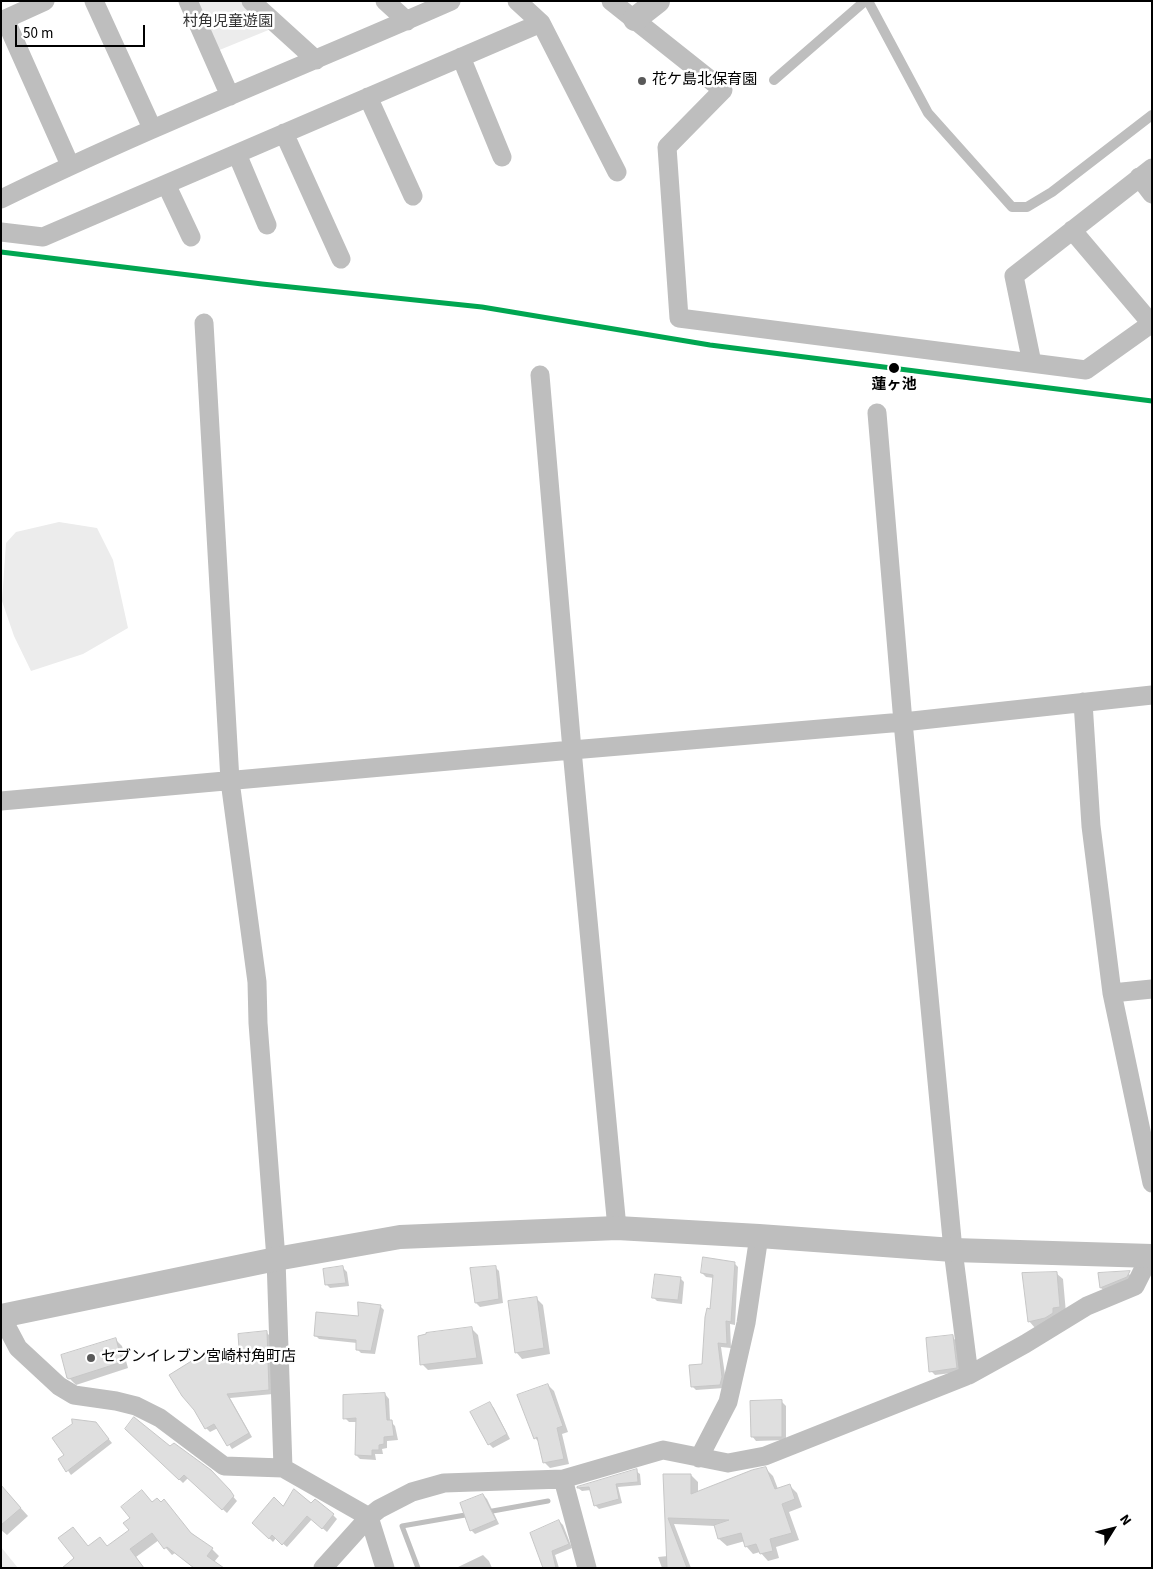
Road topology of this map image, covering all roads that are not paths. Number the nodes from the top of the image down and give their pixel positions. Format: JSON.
{"nodes":[{"id":1,"x":45,"y":1,"type":"edge"},
{"id":2,"x":94,"y":1,"type":"edge"},
{"id":3,"x":188,"y":1,"type":"edge"},
{"id":4,"x":251,"y":1,"type":"edge"},
{"id":5,"x":385,"y":1,"type":"edge"},
{"id":6,"x":451,"y":1,"type":"edge"},
{"id":7,"x":517,"y":1,"type":"edge"},
{"id":8,"x":611,"y":1,"type":"edge"},
{"id":9,"x":658,"y":1,"type":"edge"},
{"id":10,"x":867,"y":1,"type":"edge"},
{"id":11,"x":635,"y":19,"type":"junction"},
{"id":12,"x":3,"y":20,"type":"edge"},
{"id":13,"x":407,"y":20,"type":"junction"},
{"id":14,"x":540,"y":22,"type":"junction"},
{"id":15,"x":460,"y":57,"type":"junction"},
{"id":16,"x":316,"y":60,"type":"junction"},
{"id":17,"x":774,"y":80,"type":"dead end"},
{"id":18,"x":230,"y":96,"type":"junction"},
{"id":19,"x":368,"y":97,"type":"junction"},
{"id":20,"x":1152,"y":116,"type":"edge"},
{"id":21,"x":152,"y":128,"type":"junction"},
{"id":22,"x":284,"y":133,"type":"junction"},
{"id":23,"x":237,"y":154,"type":"junction"},
{"id":24,"x":502,"y":157,"type":"dead end"},
{"id":25,"x":70,"y":165,"type":"junction"},
{"id":26,"x":617,"y":172,"type":"dead end"},
{"id":27,"x":1145,"y":172,"type":"edge"},
{"id":28,"x":166,"y":184,"type":"junction"},
{"id":29,"x":1152,"y":194,"type":"edge"},
{"id":30,"x":413,"y":196,"type":"dead end"},
{"id":31,"x":1,"y":199,"type":"edge"},
{"id":32,"x":267,"y":225,"type":"dead end"},
{"id":33,"x":1072,"y":230,"type":"junction"},
{"id":34,"x":1,"y":232,"type":"edge"},
{"id":35,"x":191,"y":237,"type":"dead end"},
{"id":36,"x":341,"y":258,"type":"dead end"},
{"id":37,"x":204,"y":323,"type":"dead end"},
{"id":38,"x":1152,"y":323,"type":"edge"},
{"id":39,"x":1032,"y":363,"type":"junction"},
{"id":40,"x":540,"y":374,"type":"dead end"},
{"id":41,"x":877,"y":413,"type":"dead end"},
{"id":42,"x":1152,"y":695,"type":"edge"},
{"id":43,"x":1082,"y":702,"type":"junction"},
{"id":44,"x":903,"y":722,"type":"junction"},
{"id":45,"x":572,"y":750,"type":"junction"},
{"id":46,"x":230,"y":782,"type":"junction"},
{"id":47,"x":1,"y":802,"type":"edge"},
{"id":48,"x":1152,"y":989,"type":"edge"},
{"id":49,"x":1112,"y":993,"type":"junction"},
{"id":50,"x":1152,"y":1183,"type":"edge"},
{"id":51,"x":617,"y":1228,"type":"junction"},
{"id":52,"x":759,"y":1236,"type":"junction"},
{"id":53,"x":953,"y":1250,"type":"junction"},
{"id":54,"x":1151,"y":1256,"type":"edge"},
{"id":55,"x":276,"y":1259,"type":"junction"},
{"id":56,"x":1,"y":1316,"type":"edge"},
{"id":57,"x":969,"y":1375,"type":"junction"},
{"id":58,"x":699,"y":1458,"type":"junction"},
{"id":59,"x":283,"y":1468,"type":"junction"},
{"id":60,"x":563,"y":1480,"type":"junction"},
{"id":61,"x":369,"y":1516,"type":"junction"},
{"id":62,"x":323,"y":1568,"type":"edge"},
{"id":63,"x":385,"y":1568,"type":"edge"},
{"id":64,"x":587,"y":1568,"type":"edge"}],
"edges":[{"from":1,"to":12,"type":"street"},
{"from":2,"to":21,"type":"street"},
{"from":3,"to":18,"type":"street"},
{"from":4,"to":16,"type":"street"},
{"from":5,"to":13,"type":"street"},
{"from":6,"to":13,"type":"street"},
{"from":7,"to":14,"type":"street"},
{"from":8,"to":11,"type":"street"},
{"from":9,"to":11,"type":"street"},
{"from":10,"to":17,"type":"lane"},
{"from":10,"to":20,"type":"lane"},
{"from":11,"to":39,"type":"street"},
{"from":12,"to":25,"type":"street"},
{"from":13,"to":16,"type":"street"},
{"from":14,"to":15,"type":"street"},
{"from":14,"to":26,"type":"street"},
{"from":15,"to":19,"type":"street"},
{"from":15,"to":24,"type":"street"},
{"from":16,"to":18,"type":"street"},
{"from":18,"to":21,"type":"street"},
{"from":19,"to":22,"type":"street"},
{"from":19,"to":30,"type":"street"},
{"from":21,"to":25,"type":"street"},
{"from":22,"to":23,"type":"street"},
{"from":22,"to":36,"type":"street"},
{"from":23,"to":28,"type":"street"},
{"from":23,"to":32,"type":"street"},
{"from":25,"to":31,"type":"street"},
{"from":27,"to":29,"type":"street"},
{"from":27,"to":33,"type":"street"},
{"from":28,"to":34,"type":"street"},
{"from":28,"to":35,"type":"street"},
{"from":33,"to":38,"type":"street"},
{"from":33,"to":39,"type":"street"},
{"from":37,"to":46,"type":"street"},
{"from":38,"to":39,"type":"street"},
{"from":40,"to":45,"type":"street"},
{"from":41,"to":44,"type":"street"},
{"from":42,"to":43,"type":"street"},
{"from":43,"to":44,"type":"street"},
{"from":43,"to":49,"type":"street"},
{"from":44,"to":45,"type":"street"},
{"from":44,"to":53,"type":"street"},
{"from":45,"to":46,"type":"street"},
{"from":45,"to":51,"type":"street"},
{"from":46,"to":47,"type":"street"},
{"from":46,"to":55,"type":"street"},
{"from":48,"to":49,"type":"street"},
{"from":49,"to":50,"type":"street"},
{"from":51,"to":52,"type":"street"},
{"from":51,"to":55,"type":"street"},
{"from":52,"to":53,"type":"street"},
{"from":52,"to":58,"type":"street"},
{"from":53,"to":54,"type":"street"},
{"from":53,"to":57,"type":"street"},
{"from":54,"to":57,"type":"street"},
{"from":55,"to":56,"type":"street"},
{"from":55,"to":59,"type":"street"},
{"from":56,"to":59,"type":"street"},
{"from":57,"to":58,"type":"street"},
{"from":58,"to":60,"type":"street"},
{"from":59,"to":61,"type":"street"},
{"from":60,"to":61,"type":"street"},
{"from":60,"to":64,"type":"street"},
{"from":61,"to":62,"type":"street"},
{"from":61,"to":63,"type":"street"}]}
